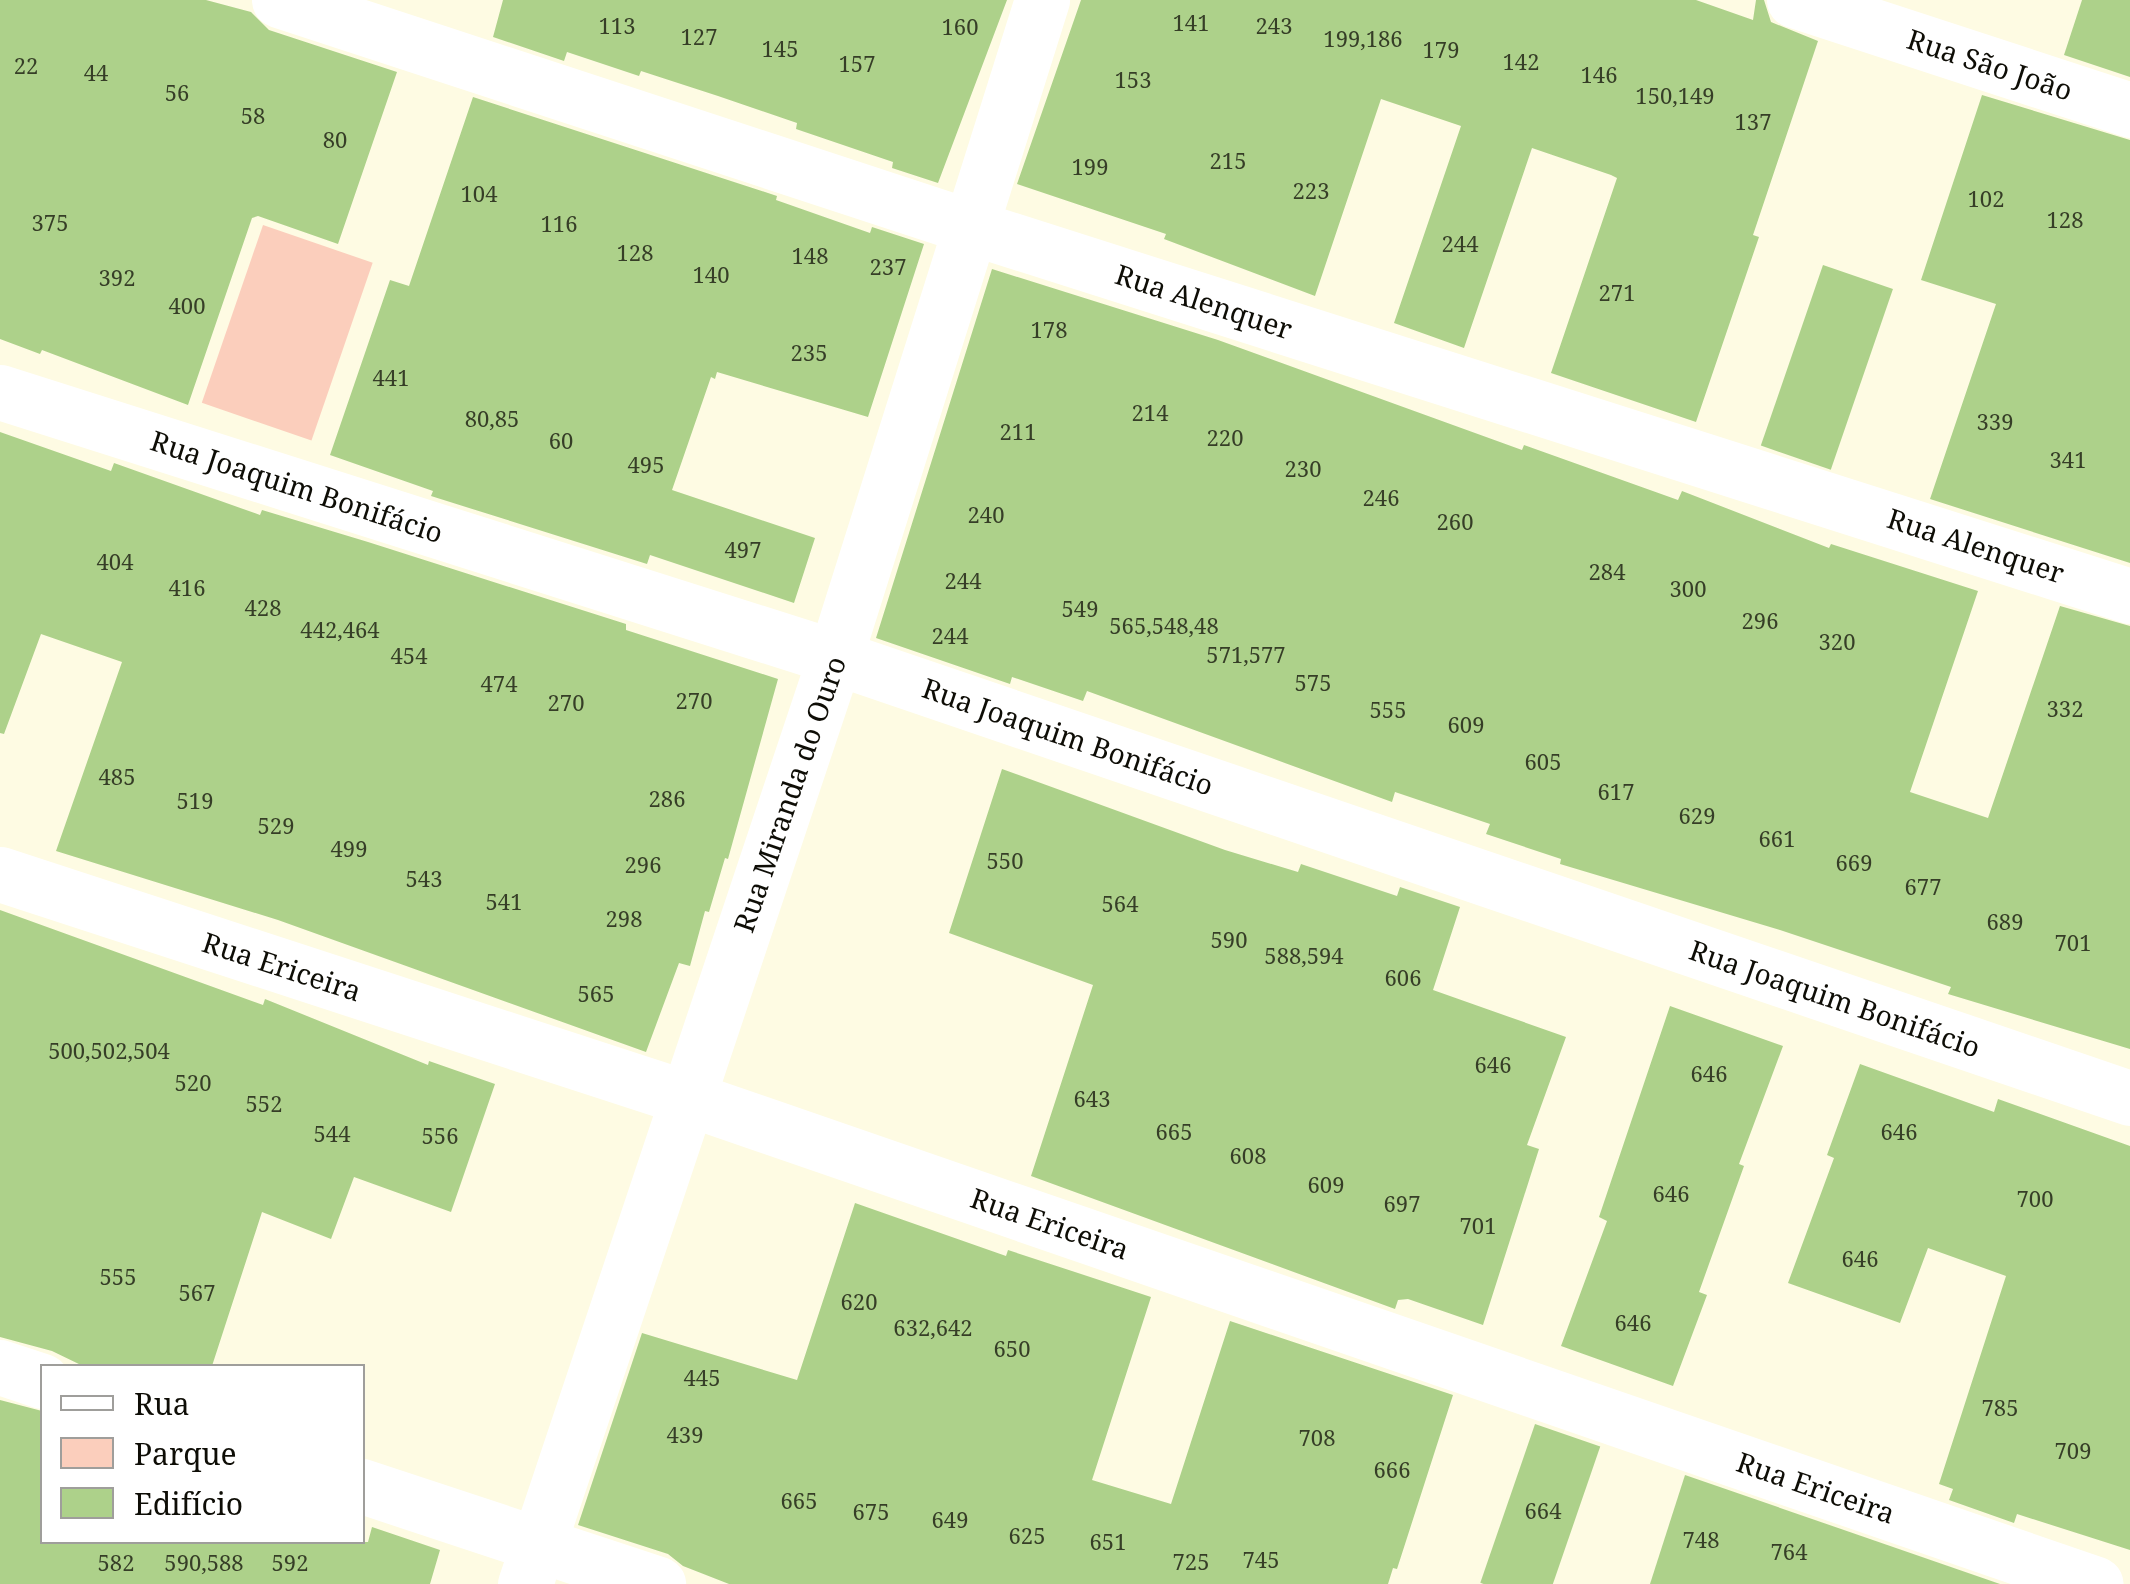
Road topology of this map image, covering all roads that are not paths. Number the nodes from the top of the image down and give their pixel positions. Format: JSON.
{"nodes":[{"id":1,"x":279,"y":0,"type":"edge"},
{"id":2,"x":1042,"y":0,"type":"edge"},
{"id":3,"x":1794,"y":0,"type":"edge"},
{"id":4,"x":2130,"y":110,"type":"edge"},
{"id":5,"x":974,"y":228,"type":"junction"},
{"id":6,"x":0,"y":392,"type":"edge"},
{"id":7,"x":2130,"y":596,"type":"edge"},
{"id":8,"x":835,"y":657,"type":"junction"},
{"id":9,"x":0,"y":874,"type":"edge"},
{"id":10,"x":687,"y":1098,"type":"junction"},
{"id":11,"x":2130,"y":1098,"type":"edge"},
{"id":12,"x":0,"y":1367,"type":"edge"},
{"id":13,"x":40,"y":1380,"type":"edge"},
{"id":14,"x":365,"y":1487,"type":"edge"},
{"id":15,"x":531,"y":1564,"type":"edge"},
{"id":16,"x":658,"y":1584,"type":"edge"},
{"id":17,"x":2096,"y":1584,"type":"edge"}],
"edges":[{"from":1,"to":5,"type":"street","name":"Rua Alenquer"},
{"from":2,"to":5,"type":"street","name":"Rua Miranda do Ouro"},
{"from":3,"to":4,"type":"street","name":"Rua São João"},
{"from":5,"to":7,"type":"street","name":"Rua Alenquer"},
{"from":5,"to":8,"type":"street","name":"Rua Miranda do Ouro"},
{"from":6,"to":8,"type":"street","name":"Rua Joaquim Bonifácio"},
{"from":8,"to":10,"type":"street","name":"Rua Miranda do Ouro"},
{"from":8,"to":11,"type":"street","name":"Rua Joaquim Bonifácio"},
{"from":9,"to":10,"type":"street","name":"Rua Ericeira"},
{"from":10,"to":15,"type":"street","name":"Rua Miranda do Ouro"},
{"from":10,"to":17,"type":"street","name":"Rua Ericeira"},
{"from":12,"to":13,"type":"street"},
{"from":14,"to":15,"type":"street"},
{"from":15,"to":16,"type":"street"}]}
